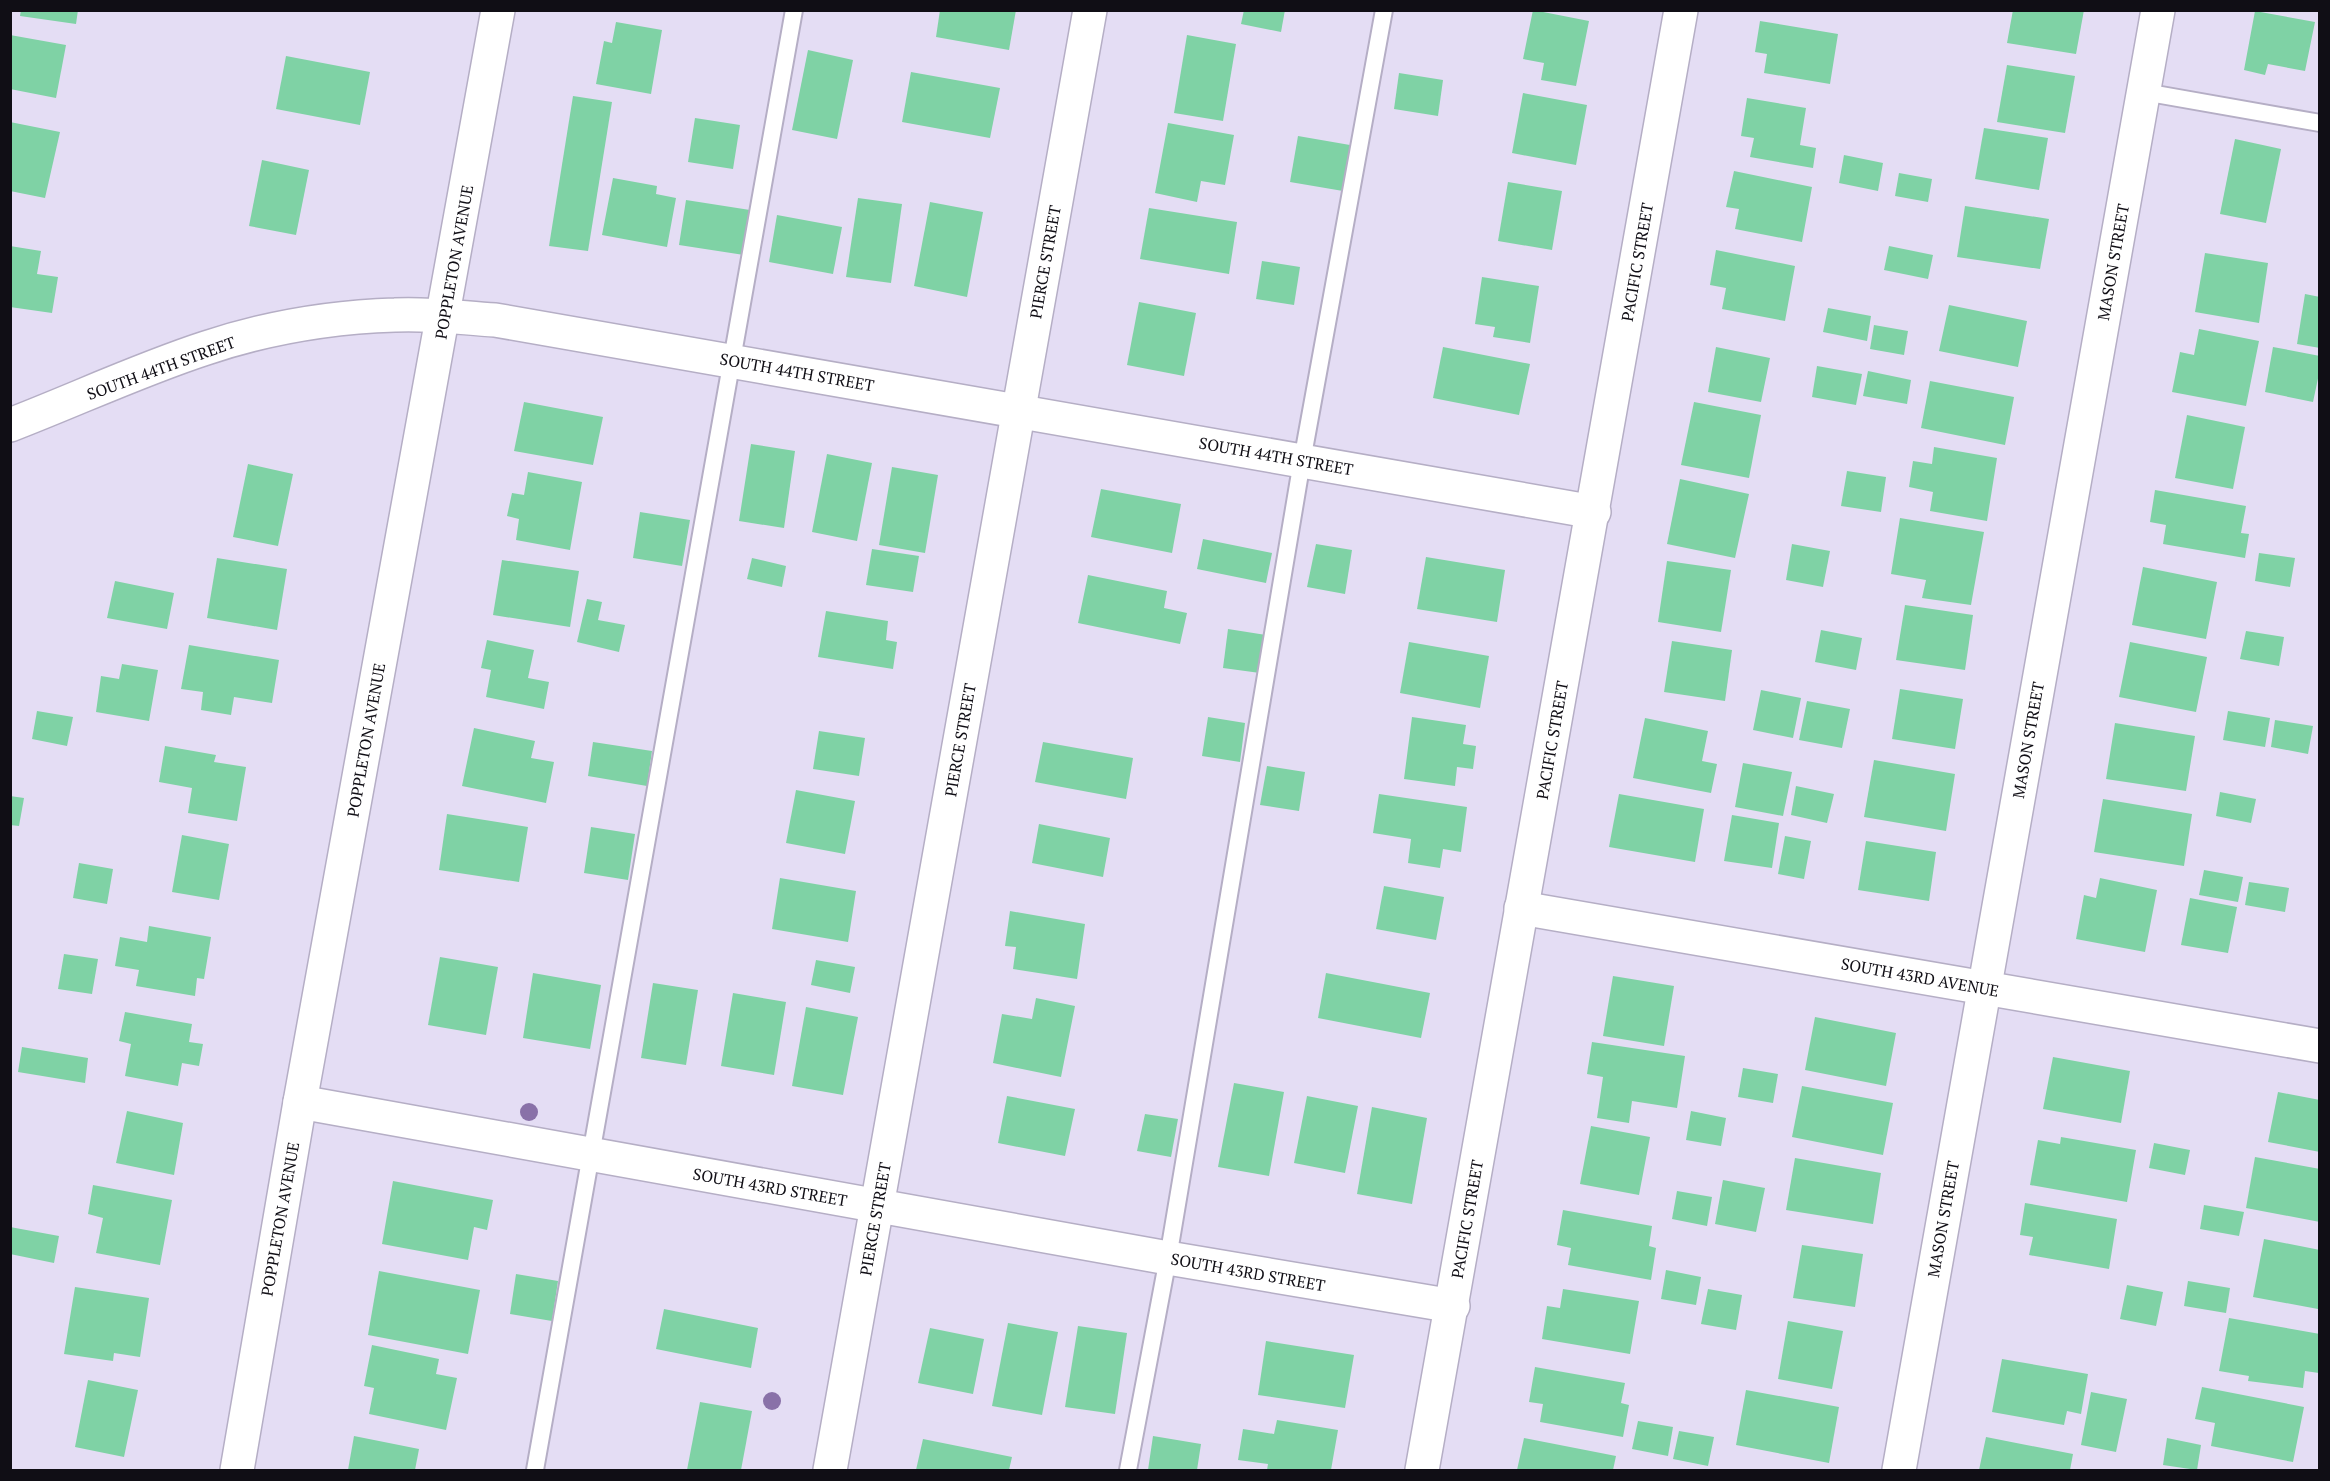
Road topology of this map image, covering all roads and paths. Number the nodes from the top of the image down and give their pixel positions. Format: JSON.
{"nodes":[{"id":1,"x":498,"y":10,"type":"edge"},
{"id":2,"x":794,"y":10,"type":"edge"},
{"id":3,"x":1090,"y":10,"type":"edge"},
{"id":4,"x":1384,"y":10,"type":"edge"},
{"id":5,"x":1681,"y":10,"type":"edge"},
{"id":6,"x":2158,"y":10,"type":"edge"},
{"id":7,"x":2144,"y":92,"type":"junction"},
{"id":8,"x":2319,"y":123,"type":"edge"},
{"id":9,"x":444,"y":317,"type":"junction"},
{"id":10,"x":732,"y":361,"type":"junction"},
{"id":11,"x":1019,"y":411,"type":"junction"},
{"id":12,"x":10,"y":425,"type":"edge"},
{"id":13,"x":1302,"y":461,"type":"junction"},
{"id":14,"x":1594,"y":512,"type":"junction"},
{"id":15,"x":1521,"y":908,"type":"junction"},
{"id":16,"x":1984,"y":988,"type":"junction"},
{"id":17,"x":2319,"y":1046,"type":"edge"},
{"id":18,"x":300,"y":1102,"type":"junction"},
{"id":19,"x":590,"y":1154,"type":"junction"},
{"id":20,"x":877,"y":1206,"type":"junction"},
{"id":21,"x":1168,"y":1258,"type":"junction"},
{"id":22,"x":1453,"y":1306,"type":"junction"},
{"id":23,"x":237,"y":1470,"type":"edge"},
{"id":24,"x":535,"y":1470,"type":"edge"},
{"id":25,"x":830,"y":1470,"type":"edge"},
{"id":26,"x":1128,"y":1470,"type":"edge"},
{"id":27,"x":1422,"y":1470,"type":"edge"},
{"id":28,"x":1899,"y":1470,"type":"edge"}],
"edges":[{"from":1,"to":9,"type":"street","name":"POPPLETON AVENUE"},
{"from":2,"to":10,"type":"lane"},
{"from":3,"to":11,"type":"street","name":"PIERCE STREET"},
{"from":4,"to":13,"type":"lane"},
{"from":5,"to":14,"type":"street","name":"PACIFIC STREET"},
{"from":6,"to":7,"type":"street","name":"MASON STREET"},
{"from":7,"to":8,"type":"lane"},
{"from":7,"to":16,"type":"street","name":"MASON STREET"},
{"from":9,"to":10,"type":"street","name":"SOUTH 44TH STREET"},
{"from":9,"to":12,"type":"street","name":"SOUTH 44TH STREET"},
{"from":9,"to":18,"type":"street","name":"POPPLETON AVENUE"},
{"from":10,"to":11,"type":"street","name":"SOUTH 44TH STREET"},
{"from":10,"to":19,"type":"lane"},
{"from":11,"to":13,"type":"street","name":"SOUTH 44TH STREET"},
{"from":11,"to":20,"type":"street","name":"PIERCE STREET"},
{"from":13,"to":14,"type":"street","name":"SOUTH 44TH STREET"},
{"from":13,"to":21,"type":"lane"},
{"from":14,"to":15,"type":"street","name":"PACIFIC STREET"},
{"from":15,"to":16,"type":"street","name":"SOUTH 43RD AVENUE"},
{"from":15,"to":22,"type":"street","name":"PACIFIC STREET"},
{"from":16,"to":17,"type":"street","name":"SOUTH 43RD AVENUE"},
{"from":16,"to":28,"type":"street","name":"MASON STREET"},
{"from":18,"to":19,"type":"street","name":"SOUTH 43RD STREET"},
{"from":18,"to":23,"type":"street","name":"POPPLETON AVENUE"},
{"from":19,"to":20,"type":"street","name":"SOUTH 43RD STREET"},
{"from":19,"to":24,"type":"lane"},
{"from":20,"to":21,"type":"street","name":"SOUTH 43RD STREET"},
{"from":20,"to":25,"type":"street","name":"PIERCE STREET"},
{"from":21,"to":22,"type":"street","name":"SOUTH 43RD STREET"},
{"from":21,"to":26,"type":"lane"},
{"from":22,"to":27,"type":"street","name":"PACIFIC STREET"}]}
